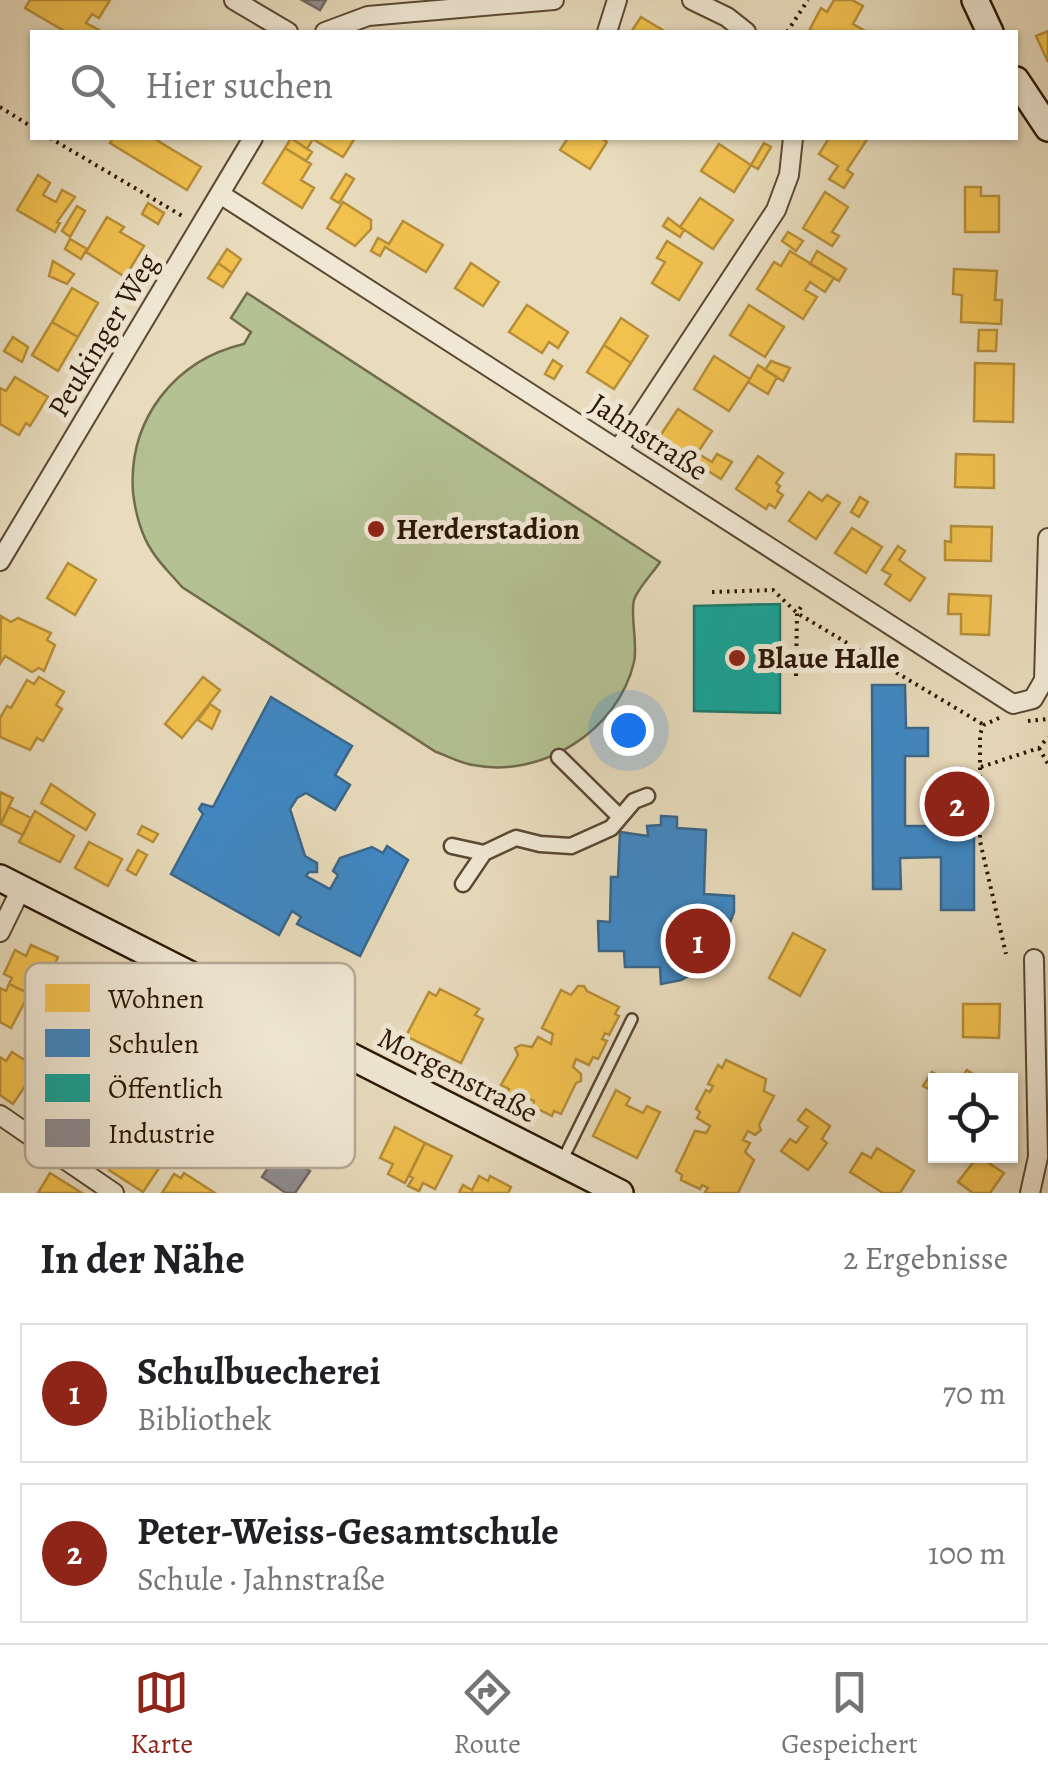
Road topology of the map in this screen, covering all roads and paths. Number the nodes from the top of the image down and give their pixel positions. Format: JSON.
{"nodes":[{"id":1,"x":234,"y":0,"type":"edge"},
{"id":2,"x":554,"y":0,"type":"edge"},
{"id":3,"x":617,"y":0,"type":"edge"},
{"id":4,"x":692,"y":0,"type":"edge"},
{"id":5,"x":808,"y":0,"type":"edge"},
{"id":6,"x":975,"y":0,"type":"edge"},
{"id":7,"x":488,"y":3,"type":"edge"},
{"id":8,"x":285,"y":30,"type":"edge"},
{"id":9,"x":331,"y":30,"type":"edge"},
{"id":10,"x":608,"y":30,"type":"edge"},
{"id":11,"x":743,"y":30,"type":"edge"},
{"id":12,"x":788,"y":30,"type":"edge"},
{"id":13,"x":989,"y":30,"type":"edge"},
{"id":14,"x":1018,"y":83,"type":"edge"},
{"id":15,"x":0,"y":107,"type":"edge"},
{"id":16,"x":30,"y":126,"type":"edge"},
{"id":17,"x":1048,"y":128,"type":"edge"},
{"id":18,"x":53,"y":140,"type":"edge"},
{"id":19,"x":253,"y":140,"type":"edge"},
{"id":20,"x":793,"y":140,"type":"edge"},
{"id":21,"x":220,"y":194,"type":"junction"},
{"id":22,"x":200,"y":227,"type":"junction"},
{"id":23,"x":618,"y":450,"type":"junction"},
{"id":24,"x":1048,"y":538,"type":"edge"},
{"id":25,"x":0,"y":562,"type":"edge"},
{"id":26,"x":712,"y":592,"type":"dead end"},
{"id":27,"x":801,"y":607,"type":"dead end"},
{"id":28,"x":797,"y":614,"type":"junction"},
{"id":29,"x":796,"y":676,"type":"dead end"},
{"id":30,"x":1006,"y":711,"type":"dead end"},
{"id":31,"x":984,"y":725,"type":"junction"},
{"id":32,"x":1048,"y":737,"type":"edge"},
{"id":33,"x":1039,"y":748,"type":"junction"},
{"id":34,"x":560,"y":757,"type":"dead end"},
{"id":35,"x":1048,"y":764,"type":"edge"},
{"id":36,"x":980,"y":767,"type":"junction"},
{"id":37,"x":647,"y":796,"type":"dead end"},
{"id":38,"x":620,"y":817,"type":"junction"},
{"id":39,"x":452,"y":846,"type":"dead end"},
{"id":40,"x":484,"y":853,"type":"junction"},
{"id":41,"x":10,"y":884,"type":"edge"},
{"id":42,"x":463,"y":884,"type":"dead end"},
{"id":43,"x":0,"y":932,"type":"edge"},
{"id":44,"x":1006,"y":954,"type":"dead end"},
{"id":45,"x":1034,"y":959,"type":"dead end"},
{"id":46,"x":166,"y":963,"type":"edge"},
{"id":47,"x":632,"y":1018,"type":"dead end"},
{"id":48,"x":355,"y":1059,"type":"edge"},
{"id":49,"x":0,"y":1116,"type":"edge"},
{"id":50,"x":25,"y":1133,"type":"edge"},
{"id":51,"x":1043,"y":1156,"type":"edge"},
{"id":52,"x":561,"y":1163,"type":"junction"},
{"id":53,"x":77,"y":1168,"type":"edge"},
{"id":54,"x":114,"y":1193,"type":"edge"},
{"id":55,"x":620,"y":1193,"type":"edge"},
{"id":56,"x":1030,"y":1193,"type":"edge"}],
"edges":[{"from":1,"to":8,"type":"street"},
{"from":2,"to":7,"type":"street"},
{"from":3,"to":10,"type":"street"},
{"from":4,"to":11,"type":"street"},
{"from":5,"to":12,"type":"path"},
{"from":6,"to":13,"type":"main road"},
{"from":7,"to":9,"type":"street"},
{"from":14,"to":17,"type":"main road"},
{"from":15,"to":16,"type":"path"},
{"from":18,"to":22,"type":"path"},
{"from":19,"to":21,"type":"street","name":"Peukinger Weg"},
{"from":20,"to":23,"type":"street"},
{"from":21,"to":22,"type":"street","name":"Peukinger Weg"},
{"from":21,"to":23,"type":"street","name":"Jahnstraße"},
{"from":22,"to":25,"type":"street","name":"Peukinger Weg"},
{"from":23,"to":24,"type":"street","name":"Jahnstraße"},
{"from":26,"to":28,"type":"path"},
{"from":27,"to":28,"type":"path"},
{"from":28,"to":29,"type":"path"},
{"from":28,"to":31,"type":"path"},
{"from":30,"to":31,"type":"path"},
{"from":31,"to":36,"type":"path"},
{"from":32,"to":33,"type":"path"},
{"from":33,"to":35,"type":"path"},
{"from":33,"to":36,"type":"path"},
{"from":34,"to":38,"type":"street"},
{"from":36,"to":44,"type":"path"},
{"from":37,"to":38,"type":"street"},
{"from":38,"to":40,"type":"street"},
{"from":39,"to":40,"type":"street"},
{"from":40,"to":42,"type":"street"},
{"from":41,"to":43,"type":"street"},
{"from":41,"to":46,"type":"main road","name":"Morgenstraße"},
{"from":45,"to":51,"type":"street"},
{"from":47,"to":52,"type":"lane"},
{"from":48,"to":52,"type":"main road","name":"Morgenstraße"},
{"from":49,"to":50,"type":"street"},
{"from":51,"to":56,"type":"street"},
{"from":52,"to":55,"type":"main road","name":"Morgenstraße"},
{"from":53,"to":54,"type":"street"}]}
